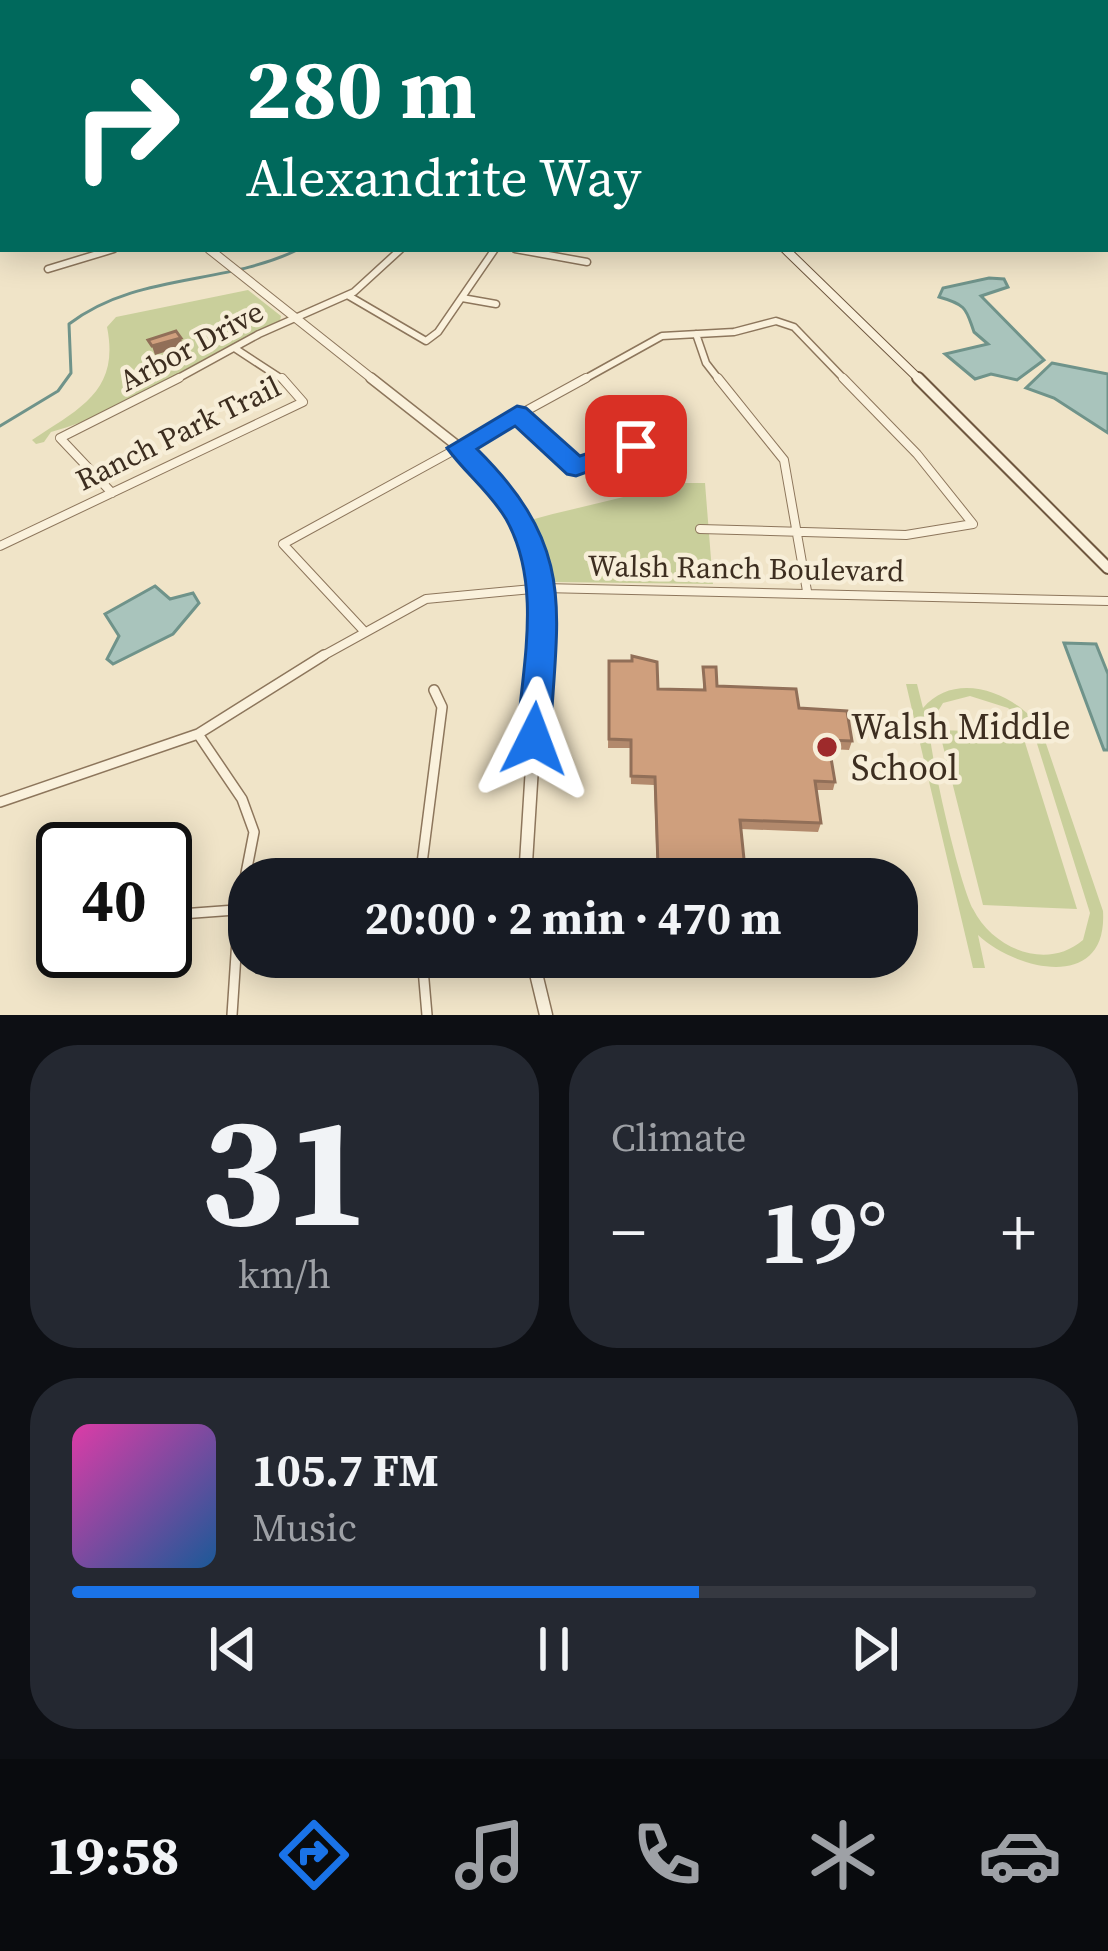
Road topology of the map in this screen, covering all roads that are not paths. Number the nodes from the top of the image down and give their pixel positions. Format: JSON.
{"nodes":[{"id":1,"x":104,"y":252,"type":"edge"},
{"id":2,"x":212,"y":252,"type":"edge"},
{"id":3,"x":398,"y":252,"type":"edge"},
{"id":4,"x":493,"y":252,"type":"edge"},
{"id":5,"x":532,"y":252,"type":"edge"},
{"id":6,"x":788,"y":252,"type":"edge"},
{"id":7,"x":587,"y":262,"type":"dead end"},
{"id":8,"x":48,"y":269,"type":"dead end"},
{"id":9,"x":348,"y":295,"type":"junction"},
{"id":10,"x":462,"y":298,"type":"junction"},
{"id":11,"x":496,"y":304,"type":"dead end"},
{"id":12,"x":294,"y":319,"type":"junction"},
{"id":13,"x":696,"y":334,"type":"junction"},
{"id":14,"x":235,"y":348,"type":"junction"},
{"id":15,"x":517,"y":414,"type":"junction"},
{"id":16,"x":636,"y":446,"type":"dead end"},
{"id":17,"x":460,"y":448,"type":"junction"},
{"id":18,"x":112,"y":493,"type":"junction"},
{"id":19,"x":700,"y":530,"type":"dead end"},
{"id":20,"x":796,"y":532,"type":"junction"},
{"id":21,"x":0,"y":546,"type":"edge"},
{"id":22,"x":1108,"y":568,"type":"edge"},
{"id":23,"x":543,"y":588,"type":"junction"},
{"id":24,"x":807,"y":591,"type":"junction"},
{"id":25,"x":1108,"y":601,"type":"edge"},
{"id":26,"x":363,"y":630,"type":"junction"},
{"id":27,"x":434,"y":690,"type":"dead end"},
{"id":28,"x":198,"y":734,"type":"junction"},
{"id":29,"x":0,"y":802,"type":"edge"},
{"id":30,"x":251,"y":858,"type":"edge"},
{"id":31,"x":423,"y":858,"type":"edge"},
{"id":32,"x":526,"y":858,"type":"edge"},
{"id":33,"x":228,"y":910,"type":"edge"},
{"id":34,"x":192,"y":913,"type":"edge"},
{"id":35,"x":236,"y":978,"type":"edge"},
{"id":36,"x":424,"y":978,"type":"edge"},
{"id":37,"x":537,"y":978,"type":"edge"},
{"id":38,"x":232,"y":1015,"type":"edge"},
{"id":39,"x":427,"y":1015,"type":"edge"},
{"id":40,"x":546,"y":1015,"type":"edge"}],
"edges":[{"from":1,"to":8,"type":"street"},
{"from":2,"to":12,"type":"street"},
{"from":3,"to":9,"type":"street","name":"Arbor Drive"},
{"from":4,"to":10,"type":"street"},
{"from":5,"to":7,"type":"street"},
{"from":6,"to":22,"type":"main road"},
{"from":9,"to":10,"type":"street"},
{"from":9,"to":12,"type":"street","name":"Arbor Drive"},
{"from":10,"to":11,"type":"street"},
{"from":12,"to":14,"type":"street","name":"Arbor Drive"},
{"from":12,"to":17,"type":"street"},
{"from":13,"to":15,"type":"street"},
{"from":13,"to":20,"type":"street"},
{"from":13,"to":20,"type":"street"},
{"from":14,"to":18,"type":"street","name":"Arbor Drive"},
{"from":14,"to":18,"type":"street","name":"Ranch Park Trail"},
{"from":15,"to":16,"type":"street"},
{"from":15,"to":17,"type":"street"},
{"from":17,"to":23,"type":"street"},
{"from":17,"to":26,"type":"street"},
{"from":18,"to":21,"type":"street","name":"Ranch Park Trail"},
{"from":19,"to":20,"type":"street"},
{"from":20,"to":24,"type":"street"},
{"from":23,"to":24,"type":"street","name":"Walsh Ranch Boulevard"},
{"from":23,"to":26,"type":"street","name":"Walsh Ranch Boulevard"},
{"from":23,"to":32,"type":"street"},
{"from":24,"to":25,"type":"street","name":"Walsh Ranch Boulevard"},
{"from":26,"to":28,"type":"street","name":"Walsh Ranch Boulevard"},
{"from":27,"to":31,"type":"street"},
{"from":28,"to":29,"type":"street","name":"Walsh Ranch Boulevard"},
{"from":28,"to":30,"type":"street"},
{"from":33,"to":34,"type":"street"},
{"from":35,"to":38,"type":"street"},
{"from":36,"to":39,"type":"street"},
{"from":37,"to":40,"type":"street"}]}
